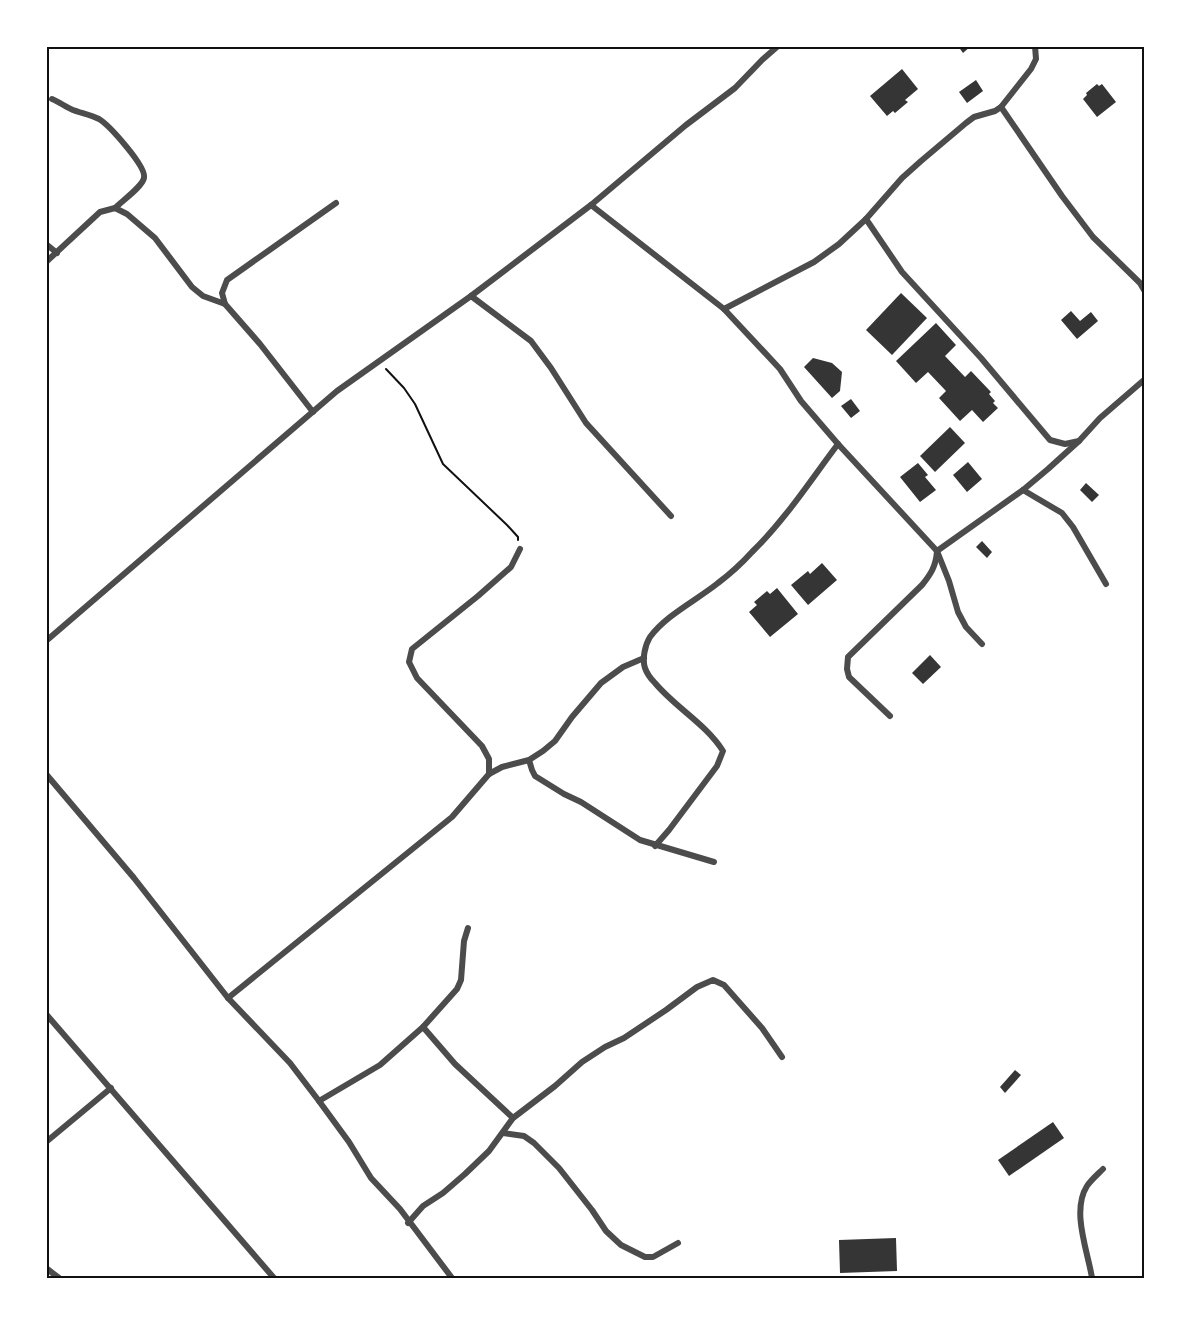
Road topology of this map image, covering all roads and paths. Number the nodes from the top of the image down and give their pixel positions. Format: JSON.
{"nodes":[{"id":1,"x":778,"y":46,"type":"edge"},
{"id":2,"x":1035,"y":46,"type":"edge"},
{"id":3,"x":52,"y":99,"type":"dead end"},
{"id":4,"x":1001,"y":107,"type":"junction"},
{"id":5,"x":336,"y":202,"type":"dead end"},
{"id":6,"x":591,"y":205,"type":"junction"},
{"id":7,"x":115,"y":208,"type":"junction"},
{"id":8,"x":866,"y":219,"type":"junction"},
{"id":9,"x":46,"y":244,"type":"edge"},
{"id":10,"x":57,"y":253,"type":"junction"},
{"id":11,"x":46,"y":262,"type":"edge"},
{"id":12,"x":1144,"y":290,"type":"edge"},
{"id":13,"x":471,"y":296,"type":"junction"},
{"id":14,"x":225,"y":304,"type":"junction"},
{"id":15,"x":724,"y":309,"type":"junction"},
{"id":16,"x":378,"y":362,"type":"junction"},
{"id":17,"x":1144,"y":380,"type":"edge"},
{"id":18,"x":313,"y":412,"type":"junction"},
{"id":19,"x":1079,"y":441,"type":"junction"},
{"id":20,"x":838,"y":444,"type":"junction"},
{"id":21,"x":1023,"y":490,"type":"junction"},
{"id":22,"x":671,"y":516,"type":"dead end"},
{"id":23,"x":519,"y":549,"type":"joint"},
{"id":24,"x":937,"y":551,"type":"junction"},
{"id":25,"x":1106,"y":584,"type":"dead end"},
{"id":26,"x":47,"y":639,"type":"edge"},
{"id":27,"x":982,"y":644,"type":"dead end"},
{"id":28,"x":644,"y":658,"type":"junction"},
{"id":29,"x":890,"y":716,"type":"dead end"},
{"id":30,"x":529,"y":760,"type":"junction"},
{"id":31,"x":46,"y":774,"type":"edge"},
{"id":32,"x":489,"y":774,"type":"junction"},
{"id":33,"x":655,"y":846,"type":"junction"},
{"id":34,"x":714,"y":862,"type":"dead end"},
{"id":35,"x":468,"y":928,"type":"dead end"},
{"id":36,"x":228,"y":998,"type":"junction"},
{"id":37,"x":46,"y":1014,"type":"edge"},
{"id":38,"x":423,"y":1027,"type":"junction"},
{"id":39,"x":782,"y":1057,"type":"dead end"},
{"id":40,"x":111,"y":1088,"type":"junction"},
{"id":41,"x":319,"y":1101,"type":"junction"},
{"id":42,"x":513,"y":1118,"type":"junction"},
{"id":43,"x":503,"y":1133,"type":"junction"},
{"id":44,"x":46,"y":1142,"type":"edge"},
{"id":45,"x":1103,"y":1169,"type":"dead end"},
{"id":46,"x":408,"y":1223,"type":"junction"},
{"id":47,"x":678,"y":1243,"type":"dead end"},
{"id":48,"x":46,"y":1268,"type":"edge"},
{"id":49,"x":59,"y":1278,"type":"edge"},
{"id":50,"x":274,"y":1278,"type":"edge"},
{"id":51,"x":452,"y":1278,"type":"edge"},
{"id":52,"x":1092,"y":1278,"type":"edge"}],
"edges":[{"from":1,"to":6,"type":"street"},
{"from":2,"to":4,"type":"street"},
{"from":3,"to":7,"type":"street"},
{"from":4,"to":8,"type":"street"},
{"from":4,"to":12,"type":"street"},
{"from":5,"to":14,"type":"street"},
{"from":6,"to":13,"type":"street"},
{"from":6,"to":15,"type":"street"},
{"from":7,"to":10,"type":"street"},
{"from":7,"to":14,"type":"street"},
{"from":8,"to":15,"type":"street"},
{"from":8,"to":19,"type":"street"},
{"from":9,"to":10,"type":"street"},
{"from":10,"to":11,"type":"street"},
{"from":13,"to":16,"type":"street"},
{"from":13,"to":22,"type":"street"},
{"from":14,"to":18,"type":"street"},
{"from":15,"to":20,"type":"street"},
{"from":16,"to":18,"type":"street"},
{"from":16,"to":23,"type":"path"},
{"from":17,"to":19,"type":"street"},
{"from":18,"to":26,"type":"street"},
{"from":19,"to":21,"type":"street"},
{"from":20,"to":24,"type":"street"},
{"from":20,"to":28,"type":"street"},
{"from":21,"to":24,"type":"street"},
{"from":21,"to":25,"type":"street"},
{"from":23,"to":32,"type":"street"},
{"from":24,"to":27,"type":"street"},
{"from":24,"to":29,"type":"street"},
{"from":28,"to":30,"type":"street"},
{"from":28,"to":33,"type":"street"},
{"from":30,"to":32,"type":"street"},
{"from":30,"to":33,"type":"street"},
{"from":31,"to":36,"type":"street"},
{"from":32,"to":36,"type":"street"},
{"from":33,"to":34,"type":"street"},
{"from":35,"to":38,"type":"street"},
{"from":36,"to":41,"type":"street"},
{"from":37,"to":40,"type":"street"},
{"from":38,"to":41,"type":"street"},
{"from":38,"to":42,"type":"street"},
{"from":39,"to":42,"type":"street"},
{"from":40,"to":44,"type":"street"},
{"from":40,"to":50,"type":"street"},
{"from":41,"to":46,"type":"street"},
{"from":42,"to":43,"type":"street"},
{"from":43,"to":46,"type":"street"},
{"from":43,"to":47,"type":"street"},
{"from":45,"to":52,"type":"street"},
{"from":46,"to":51,"type":"street"},
{"from":48,"to":49,"type":"street"}]}
